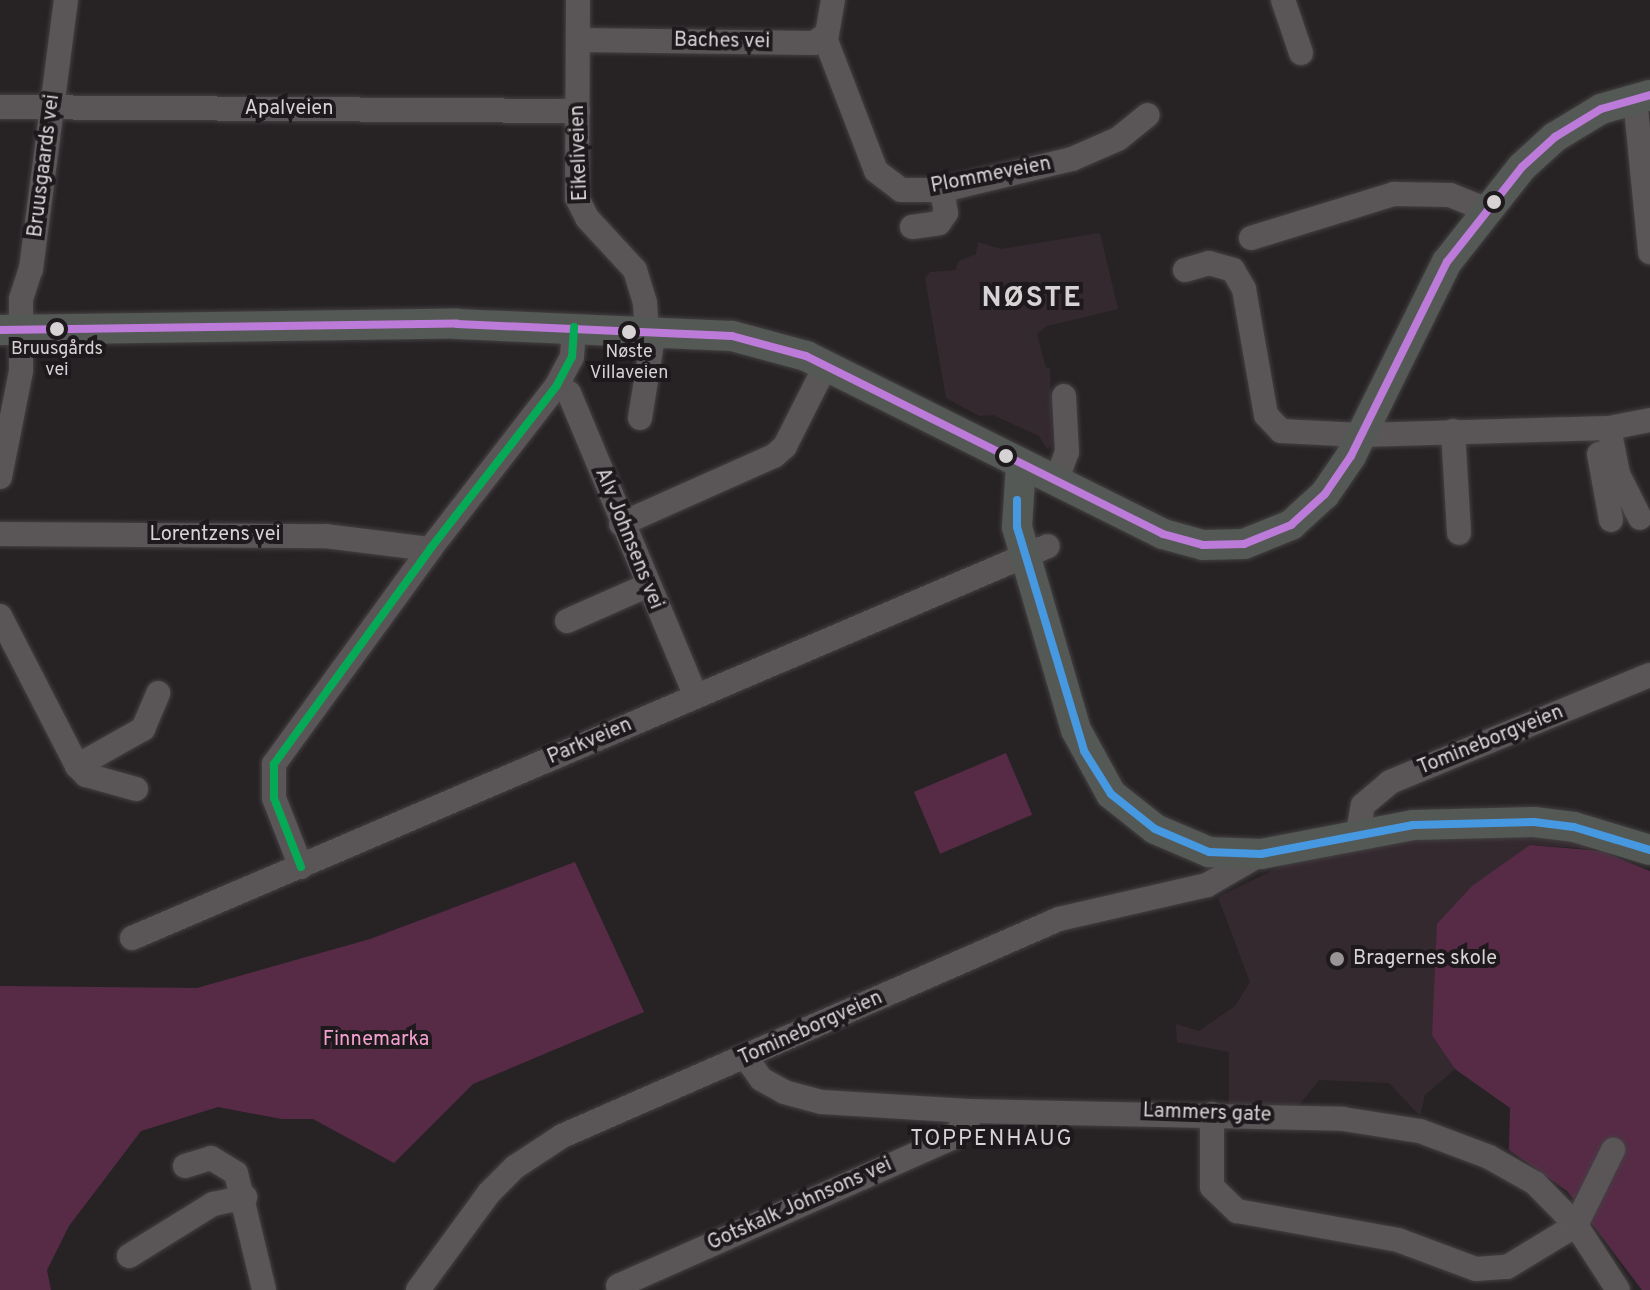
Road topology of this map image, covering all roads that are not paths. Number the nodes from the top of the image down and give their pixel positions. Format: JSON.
{"nodes":[{"id":1,"x":66,"y":0,"type":"edge"},
{"id":2,"x":578,"y":0,"type":"edge"},
{"id":3,"x":833,"y":0,"type":"edge"},
{"id":4,"x":1283,"y":0,"type":"edge"},
{"id":5,"x":825,"y":38,"type":"junction"},
{"id":6,"x":578,"y":40,"type":"junction"},
{"id":7,"x":1301,"y":53,"type":"dead end"},
{"id":8,"x":1642,"y":97,"type":"edge"},
{"id":9,"x":53,"y":106,"type":"junction"},
{"id":10,"x":0,"y":107,"type":"edge"},
{"id":11,"x":578,"y":111,"type":"junction"},
{"id":12,"x":1148,"y":115,"type":"dead end"},
{"id":13,"x":942,"y":190,"type":"junction"},
{"id":14,"x":1485,"y":209,"type":"junction"},
{"id":15,"x":912,"y":227,"type":"dead end"},
{"id":16,"x":1251,"y":238,"type":"dead end"},
{"id":17,"x":1650,"y":252,"type":"edge"},
{"id":18,"x":1185,"y":270,"type":"dead end"},
{"id":19,"x":574,"y":327,"type":"junction"},
{"id":20,"x":10,"y":330,"type":"edge"},
{"id":21,"x":650,"y":331,"type":"junction"},
{"id":22,"x":826,"y":365,"type":"junction"},
{"id":23,"x":557,"y":385,"type":"junction"},
{"id":24,"x":1064,"y":396,"type":"dead end"},
{"id":25,"x":640,"y":418,"type":"dead end"},
{"id":26,"x":1650,"y":420,"type":"edge"},
{"id":27,"x":1602,"y":428,"type":"junction"},
{"id":28,"x":1453,"y":431,"type":"junction"},
{"id":29,"x":1361,"y":435,"type":"junction"},
{"id":30,"x":1040,"y":474,"type":"junction"},
{"id":31,"x":0,"y":477,"type":"edge"},
{"id":32,"x":1640,"y":518,"type":"dead end"},
{"id":33,"x":1611,"y":520,"type":"dead end"},
{"id":34,"x":621,"y":524,"type":"junction"},
{"id":35,"x":1459,"y":533,"type":"dead end"},
{"id":36,"x":0,"y":534,"type":"edge"},
{"id":37,"x":1032,"y":547,"type":"junction"},
{"id":38,"x":430,"y":549,"type":"junction"},
{"id":39,"x":646,"y":586,"type":"junction"},
{"id":40,"x":0,"y":616,"type":"edge"},
{"id":41,"x":567,"y":621,"type":"dead end"},
{"id":42,"x":1650,"y":675,"type":"edge"},
{"id":43,"x":158,"y":693,"type":"dead end"},
{"id":44,"x":696,"y":697,"type":"junction"},
{"id":45,"x":77,"y":766,"type":"junction"},
{"id":46,"x":136,"y":789,"type":"dead end"},
{"id":47,"x":1358,"y":832,"type":"junction"},
{"id":48,"x":1650,"y":850,"type":"edge"},
{"id":49,"x":1261,"y":854,"type":"junction"},
{"id":50,"x":301,"y":867,"type":"junction"},
{"id":51,"x":132,"y":938,"type":"dead end"},
{"id":52,"x":746,"y":1058,"type":"junction"},
{"id":53,"x":968,"y":1111,"type":"junction"},
{"id":54,"x":1212,"y":1114,"type":"junction"},
{"id":55,"x":1613,"y":1150,"type":"dead end"},
{"id":56,"x":185,"y":1166,"type":"dead end"},
{"id":57,"x":245,"y":1197,"type":"junction"},
{"id":58,"x":1576,"y":1225,"type":"junction"},
{"id":59,"x":129,"y":1256,"type":"dead end"},
{"id":60,"x":618,"y":1286,"type":"dead end"},
{"id":61,"x":264,"y":1290,"type":"edge"},
{"id":62,"x":418,"y":1290,"type":"edge"},
{"id":63,"x":1618,"y":1290,"type":"edge"}],
"edges":[{"from":1,"to":9,"type":"street","name":"Bruusgaards vei"},
{"from":2,"to":6,"type":"street","name":"Eikeliveien"},
{"from":3,"to":5,"type":"street"},
{"from":4,"to":7,"type":"street"},
{"from":5,"to":6,"type":"street","name":"Baches vei"},
{"from":5,"to":13,"type":"street","name":"Plommeveien"},
{"from":6,"to":11,"type":"street","name":"Eikeliveien"},
{"from":8,"to":14,"type":"main road"},
{"from":8,"to":17,"type":"street"},
{"from":9,"to":10,"type":"street","name":"Apalveien"},
{"from":9,"to":11,"type":"street","name":"Apalveien"},
{"from":9,"to":20,"type":"street","name":"Bruusgaards vei"},
{"from":11,"to":21,"type":"street","name":"Eikeliveien"},
{"from":12,"to":13,"type":"street","name":"Plommeveien"},
{"from":13,"to":15,"type":"street"},
{"from":14,"to":16,"type":"street"},
{"from":14,"to":29,"type":"main road"},
{"from":18,"to":29,"type":"street"},
{"from":19,"to":20,"type":"main road"},
{"from":19,"to":21,"type":"main road"},
{"from":19,"to":23,"type":"street"},
{"from":20,"to":31,"type":"street","name":"Bruusgaards vei"},
{"from":21,"to":22,"type":"main road"},
{"from":21,"to":25,"type":"street","name":"Eikeliveien"},
{"from":22,"to":30,"type":"main road"},
{"from":22,"to":34,"type":"street"},
{"from":23,"to":34,"type":"street","name":"Alv Johnsens vei"},
{"from":23,"to":38,"type":"street"},
{"from":24,"to":30,"type":"street"},
{"from":26,"to":27,"type":"street"},
{"from":27,"to":28,"type":"street"},
{"from":27,"to":32,"type":"street"},
{"from":27,"to":33,"type":"street"},
{"from":28,"to":29,"type":"street"},
{"from":28,"to":35,"type":"street"},
{"from":29,"to":30,"type":"main road"},
{"from":30,"to":37,"type":"main road"},
{"from":34,"to":39,"type":"street","name":"Alv Johnsens vei"},
{"from":36,"to":38,"type":"street","name":"Lorentzens vei"},
{"from":37,"to":44,"type":"street","name":"Parkveien"},
{"from":37,"to":49,"type":"main road"},
{"from":38,"to":50,"type":"street"},
{"from":39,"to":41,"type":"street"},
{"from":39,"to":44,"type":"street","name":"Alv Johnsens vei"},
{"from":40,"to":45,"type":"street"},
{"from":42,"to":47,"type":"street","name":"Tomineborgveien"},
{"from":43,"to":45,"type":"street"},
{"from":44,"to":50,"type":"street","name":"Parkveien"},
{"from":45,"to":46,"type":"street"},
{"from":47,"to":48,"type":"main road"},
{"from":47,"to":49,"type":"main road"},
{"from":49,"to":52,"type":"street","name":"Tomineborgveien"},
{"from":50,"to":51,"type":"street","name":"Parkveien"},
{"from":52,"to":53,"type":"street","name":"Lammers gate"},
{"from":52,"to":62,"type":"street","name":"Tomineborgveien"},
{"from":53,"to":54,"type":"street","name":"Lammers gate"},
{"from":53,"to":60,"type":"street","name":"Gotskalk Johnsons vei"},
{"from":54,"to":58,"type":"street","name":"Lammers gate"},
{"from":54,"to":58,"type":"street"},
{"from":55,"to":58,"type":"street"},
{"from":56,"to":57,"type":"street"},
{"from":57,"to":59,"type":"street"},
{"from":57,"to":61,"type":"street"},
{"from":58,"to":63,"type":"street","name":"Lammers gate"}]}
